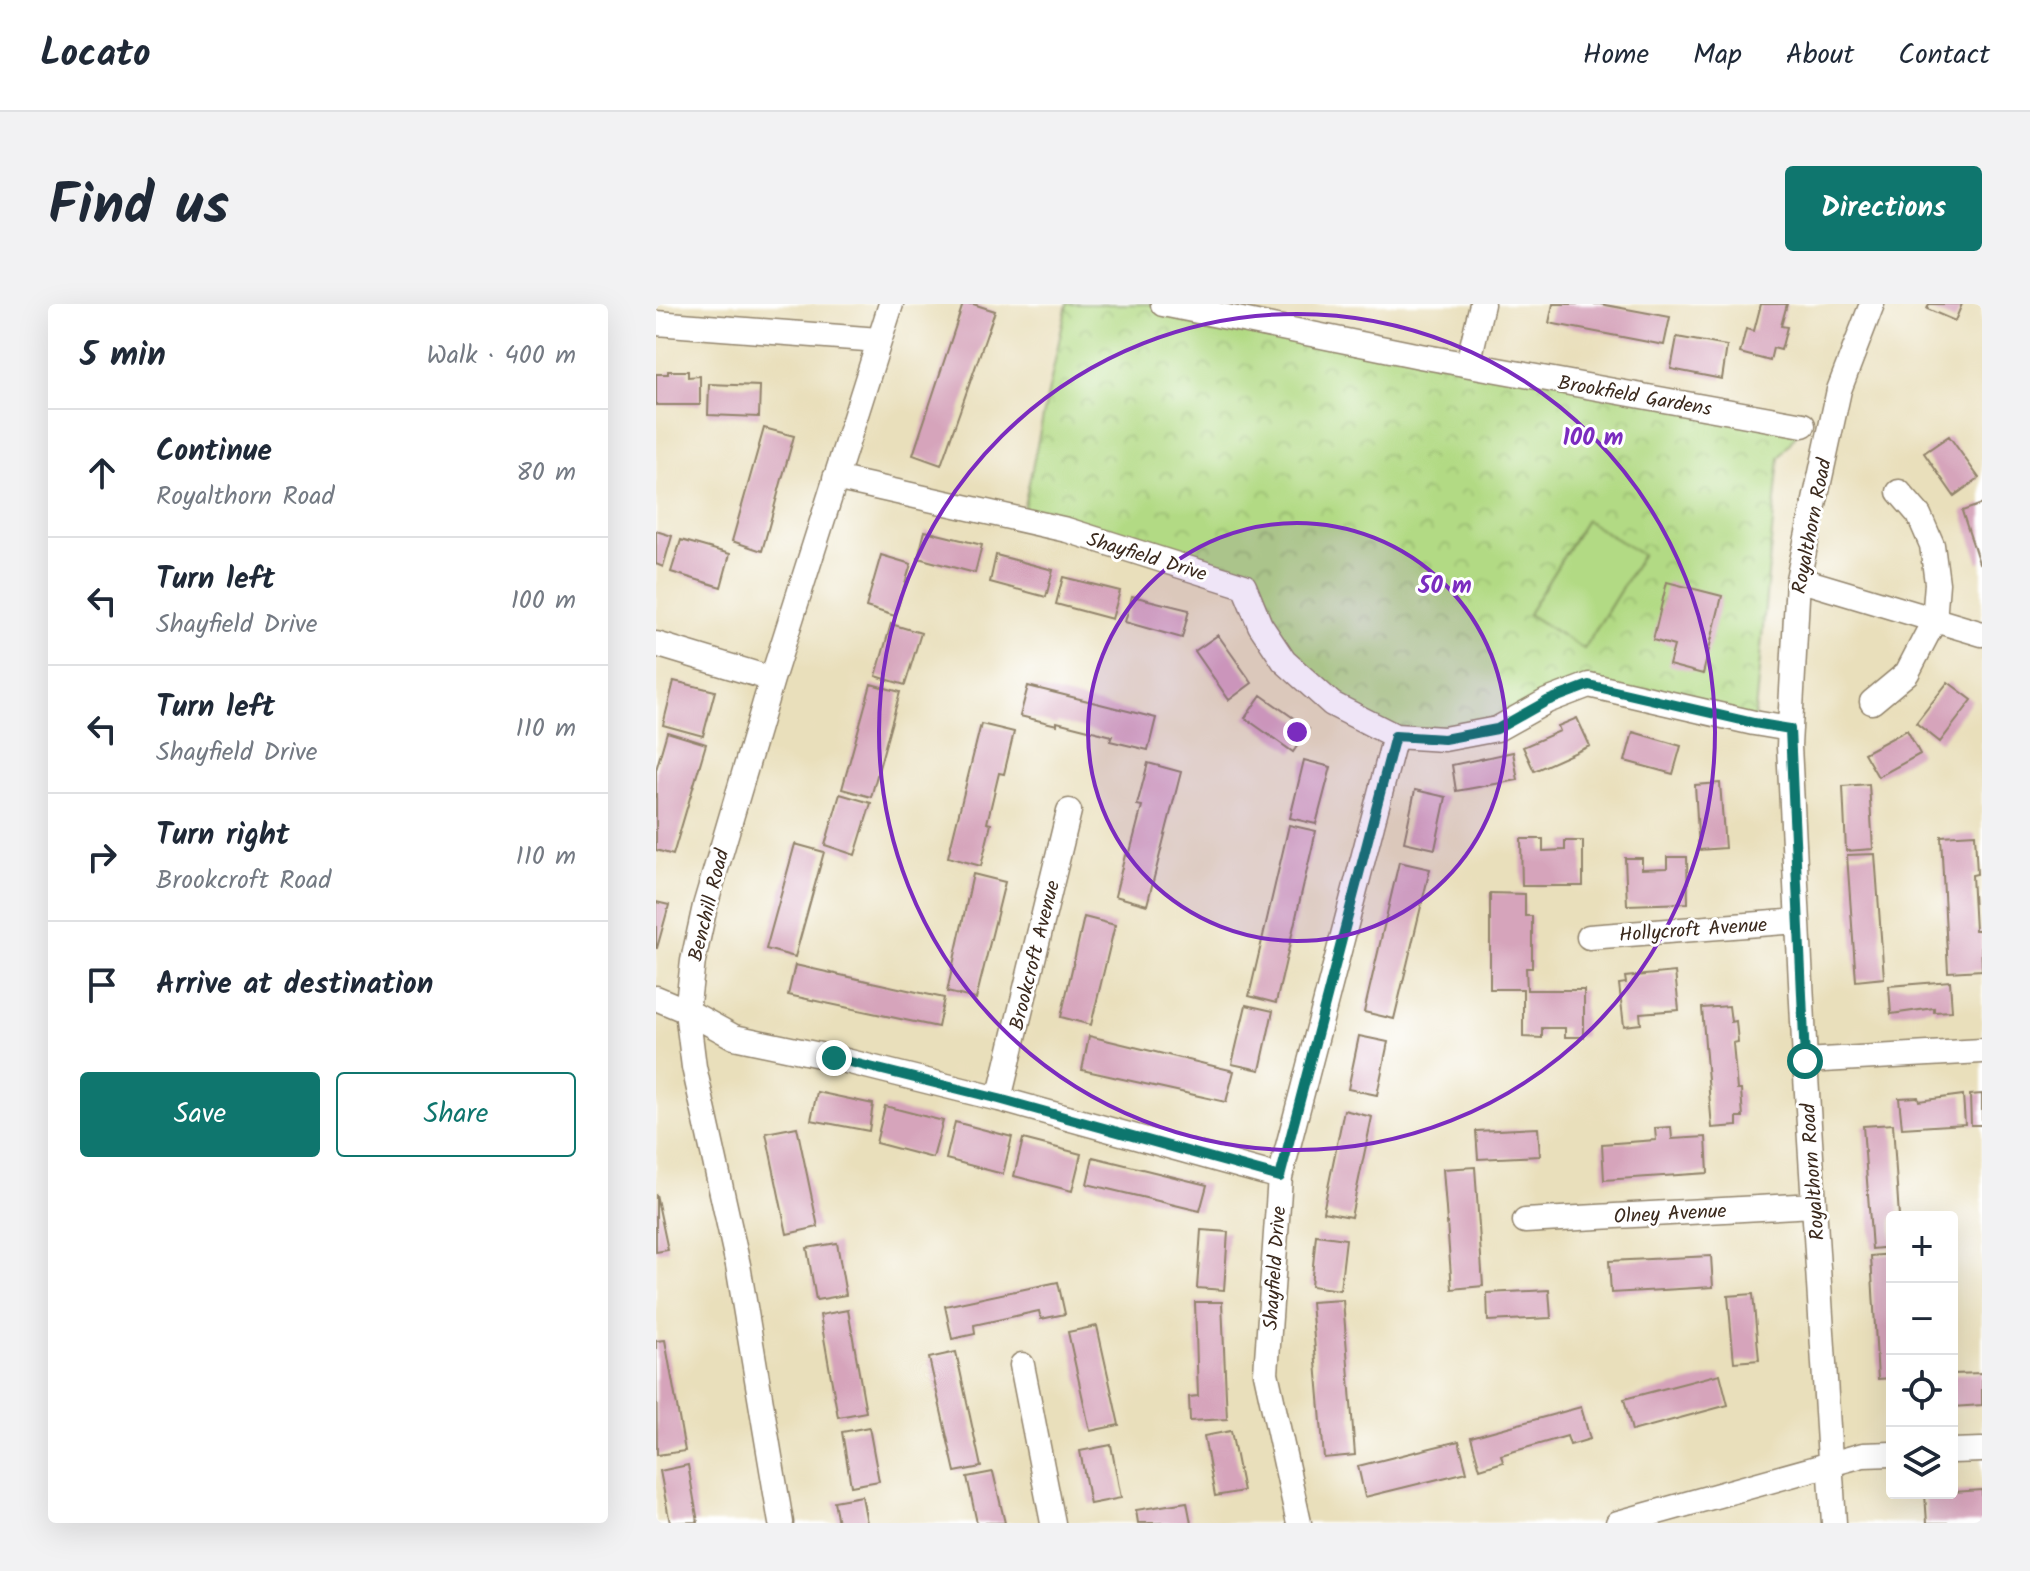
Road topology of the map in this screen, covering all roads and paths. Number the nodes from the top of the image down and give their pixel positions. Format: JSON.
{"nodes":[{"id":1,"x":891,"y":304,"type":"edge"},
{"id":2,"x":1163,"y":304,"type":"edge"},
{"id":3,"x":1482,"y":304,"type":"edge"},
{"id":4,"x":1872,"y":304,"type":"edge"},
{"id":5,"x":656,"y":323,"type":"edge"},
{"id":6,"x":879,"y":340,"type":"junction"},
{"id":7,"x":1468,"y":364,"type":"junction"},
{"id":8,"x":1803,"y":425,"type":"dead end"},
{"id":9,"x":835,"y":478,"type":"junction"},
{"id":10,"x":1899,"y":492,"type":"dead end"},
{"id":11,"x":1798,"y":579,"type":"junction"},
{"id":12,"x":1934,"y":621,"type":"junction"},
{"id":13,"x":1982,"y":634,"type":"edge"},
{"id":14,"x":656,"y":644,"type":"edge"},
{"id":15,"x":772,"y":679,"type":"junction"},
{"id":16,"x":1872,"y":702,"type":"dead end"},
{"id":17,"x":1790,"y":729,"type":"junction"},
{"id":18,"x":1395,"y":736,"type":"junction"},
{"id":19,"x":1069,"y":811,"type":"dead end"},
{"id":20,"x":1798,"y":921,"type":"junction"},
{"id":21,"x":1589,"y":937,"type":"dead end"},
{"id":22,"x":656,"y":998,"type":"edge"},
{"id":23,"x":687,"y":1011,"type":"junction"},
{"id":24,"x":1982,"y":1051,"type":"edge"},
{"id":25,"x":1805,"y":1061,"type":"junction"},
{"id":26,"x":999,"y":1099,"type":"junction"},
{"id":27,"x":1280,"y":1177,"type":"junction"},
{"id":28,"x":1814,"y":1205,"type":"junction"},
{"id":29,"x":1525,"y":1221,"type":"dead end"},
{"id":30,"x":1022,"y":1365,"type":"dead end"},
{"id":31,"x":1982,"y":1450,"type":"edge"},
{"id":32,"x":1958,"y":1451,"type":"edge"},
{"id":33,"x":1886,"y":1454,"type":"edge"},
{"id":34,"x":1831,"y":1466,"type":"junction"},
{"id":35,"x":781,"y":1523,"type":"edge"},
{"id":36,"x":1053,"y":1523,"type":"edge"},
{"id":37,"x":1299,"y":1523,"type":"edge"},
{"id":38,"x":1618,"y":1523,"type":"edge"},
{"id":39,"x":1834,"y":1523,"type":"edge"}],
"edges":[{"from":1,"to":6,"type":"street","name":"Benchill Road"},
{"from":2,"to":7,"type":"street","name":"Brookfield Gardens"},
{"from":3,"to":7,"type":"street"},
{"from":4,"to":11,"type":"street","name":"Royalthorn Road"},
{"from":5,"to":6,"type":"street"},
{"from":6,"to":9,"type":"street","name":"Benchill Road"},
{"from":7,"to":8,"type":"street","name":"Brookfield Gardens"},
{"from":9,"to":15,"type":"street","name":"Benchill Road"},
{"from":9,"to":18,"type":"street","name":"Shayfield Drive"},
{"from":10,"to":12,"type":"street"},
{"from":11,"to":12,"type":"street"},
{"from":11,"to":17,"type":"street","name":"Royalthorn Road"},
{"from":12,"to":13,"type":"street"},
{"from":12,"to":16,"type":"street"},
{"from":14,"to":15,"type":"street"},
{"from":15,"to":23,"type":"street","name":"Benchill Road"},
{"from":17,"to":18,"type":"street","name":"Shayfield Drive"},
{"from":17,"to":20,"type":"street","name":"Royalthorn Road"},
{"from":18,"to":27,"type":"street","name":"Shayfield Drive"},
{"from":19,"to":26,"type":"street","name":"Brookcroft Avenue"},
{"from":20,"to":21,"type":"street","name":"Hollycroft Avenue"},
{"from":20,"to":25,"type":"street","name":"Royalthorn Road"},
{"from":22,"to":23,"type":"street"},
{"from":23,"to":26,"type":"street"},
{"from":23,"to":35,"type":"street","name":"Benchill Road"},
{"from":24,"to":25,"type":"street"},
{"from":25,"to":28,"type":"street","name":"Royalthorn Road"},
{"from":26,"to":27,"type":"street"},
{"from":27,"to":37,"type":"street","name":"Shayfield Drive"},
{"from":28,"to":29,"type":"street","name":"Olney Avenue"},
{"from":28,"to":34,"type":"street","name":"Royalthorn Road"},
{"from":30,"to":36,"type":"street"},
{"from":31,"to":32,"type":"street"},
{"from":33,"to":34,"type":"street"},
{"from":34,"to":38,"type":"street"},
{"from":34,"to":39,"type":"street","name":"Royalthorn Road"}]}
